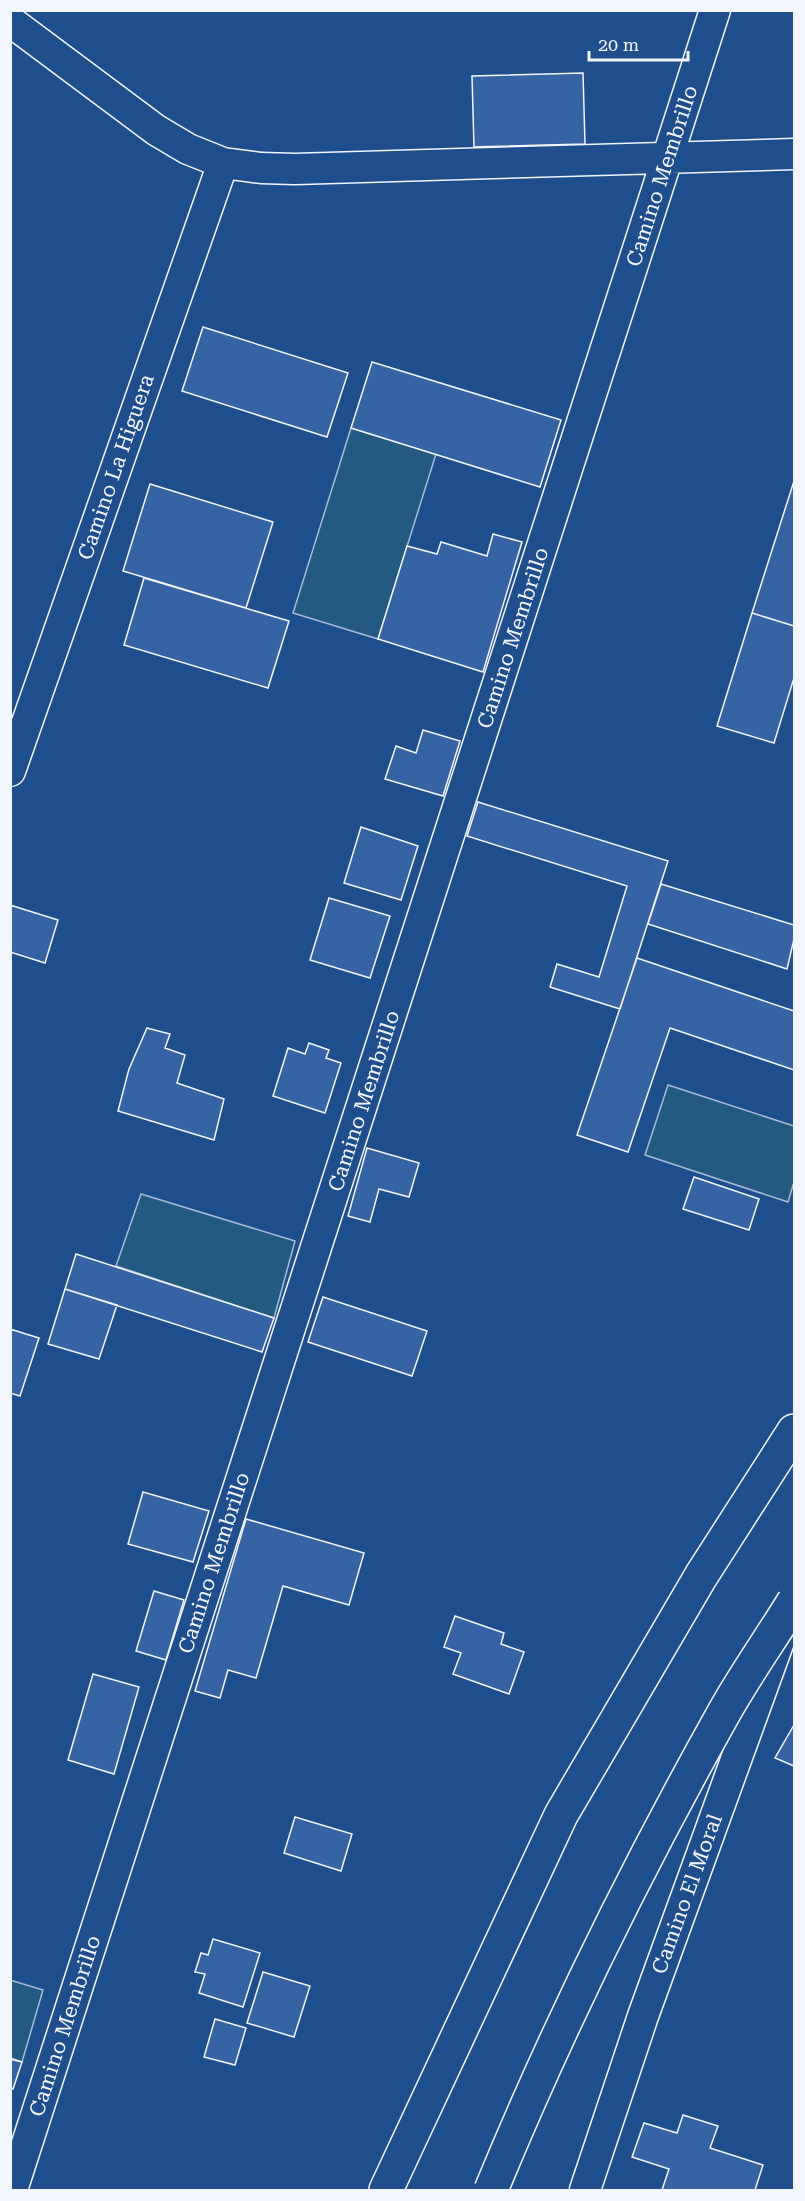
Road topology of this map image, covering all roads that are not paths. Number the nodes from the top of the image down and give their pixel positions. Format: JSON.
{"nodes":[{"id":1,"x":715,"y":10,"type":"edge"},
{"id":2,"x":10,"y":21,"type":"edge"},
{"id":3,"x":795,"y":154,"type":"edge"},
{"id":4,"x":668,"y":157,"type":"junction"},
{"id":5,"x":223,"y":163,"type":"junction"},
{"id":6,"x":10,"y":771,"type":"edge"},
{"id":7,"x":795,"y":1431,"type":"edge"},
{"id":8,"x":795,"y":1600,"type":"edge"},
{"id":9,"x":12,"y":2190,"type":"edge"},
{"id":10,"x":386,"y":2190,"type":"edge"},
{"id":11,"x":491,"y":2190,"type":"edge"},
{"id":12,"x":585,"y":2190,"type":"edge"}],
"edges":[{"from":1,"to":4,"type":"street","name":"Camino Membrillo"},
{"from":2,"to":5,"type":"street"},
{"from":3,"to":4,"type":"street"},
{"from":4,"to":5,"type":"street"},
{"from":4,"to":9,"type":"street","name":"Camino Membrillo"},
{"from":5,"to":6,"type":"street","name":"Camino La Higuera"},
{"from":7,"to":10,"type":"highway"},
{"from":8,"to":11,"type":"highway","bridge":true},
{"from":8,"to":12,"type":"street","name":"Camino El Moral"}]}
